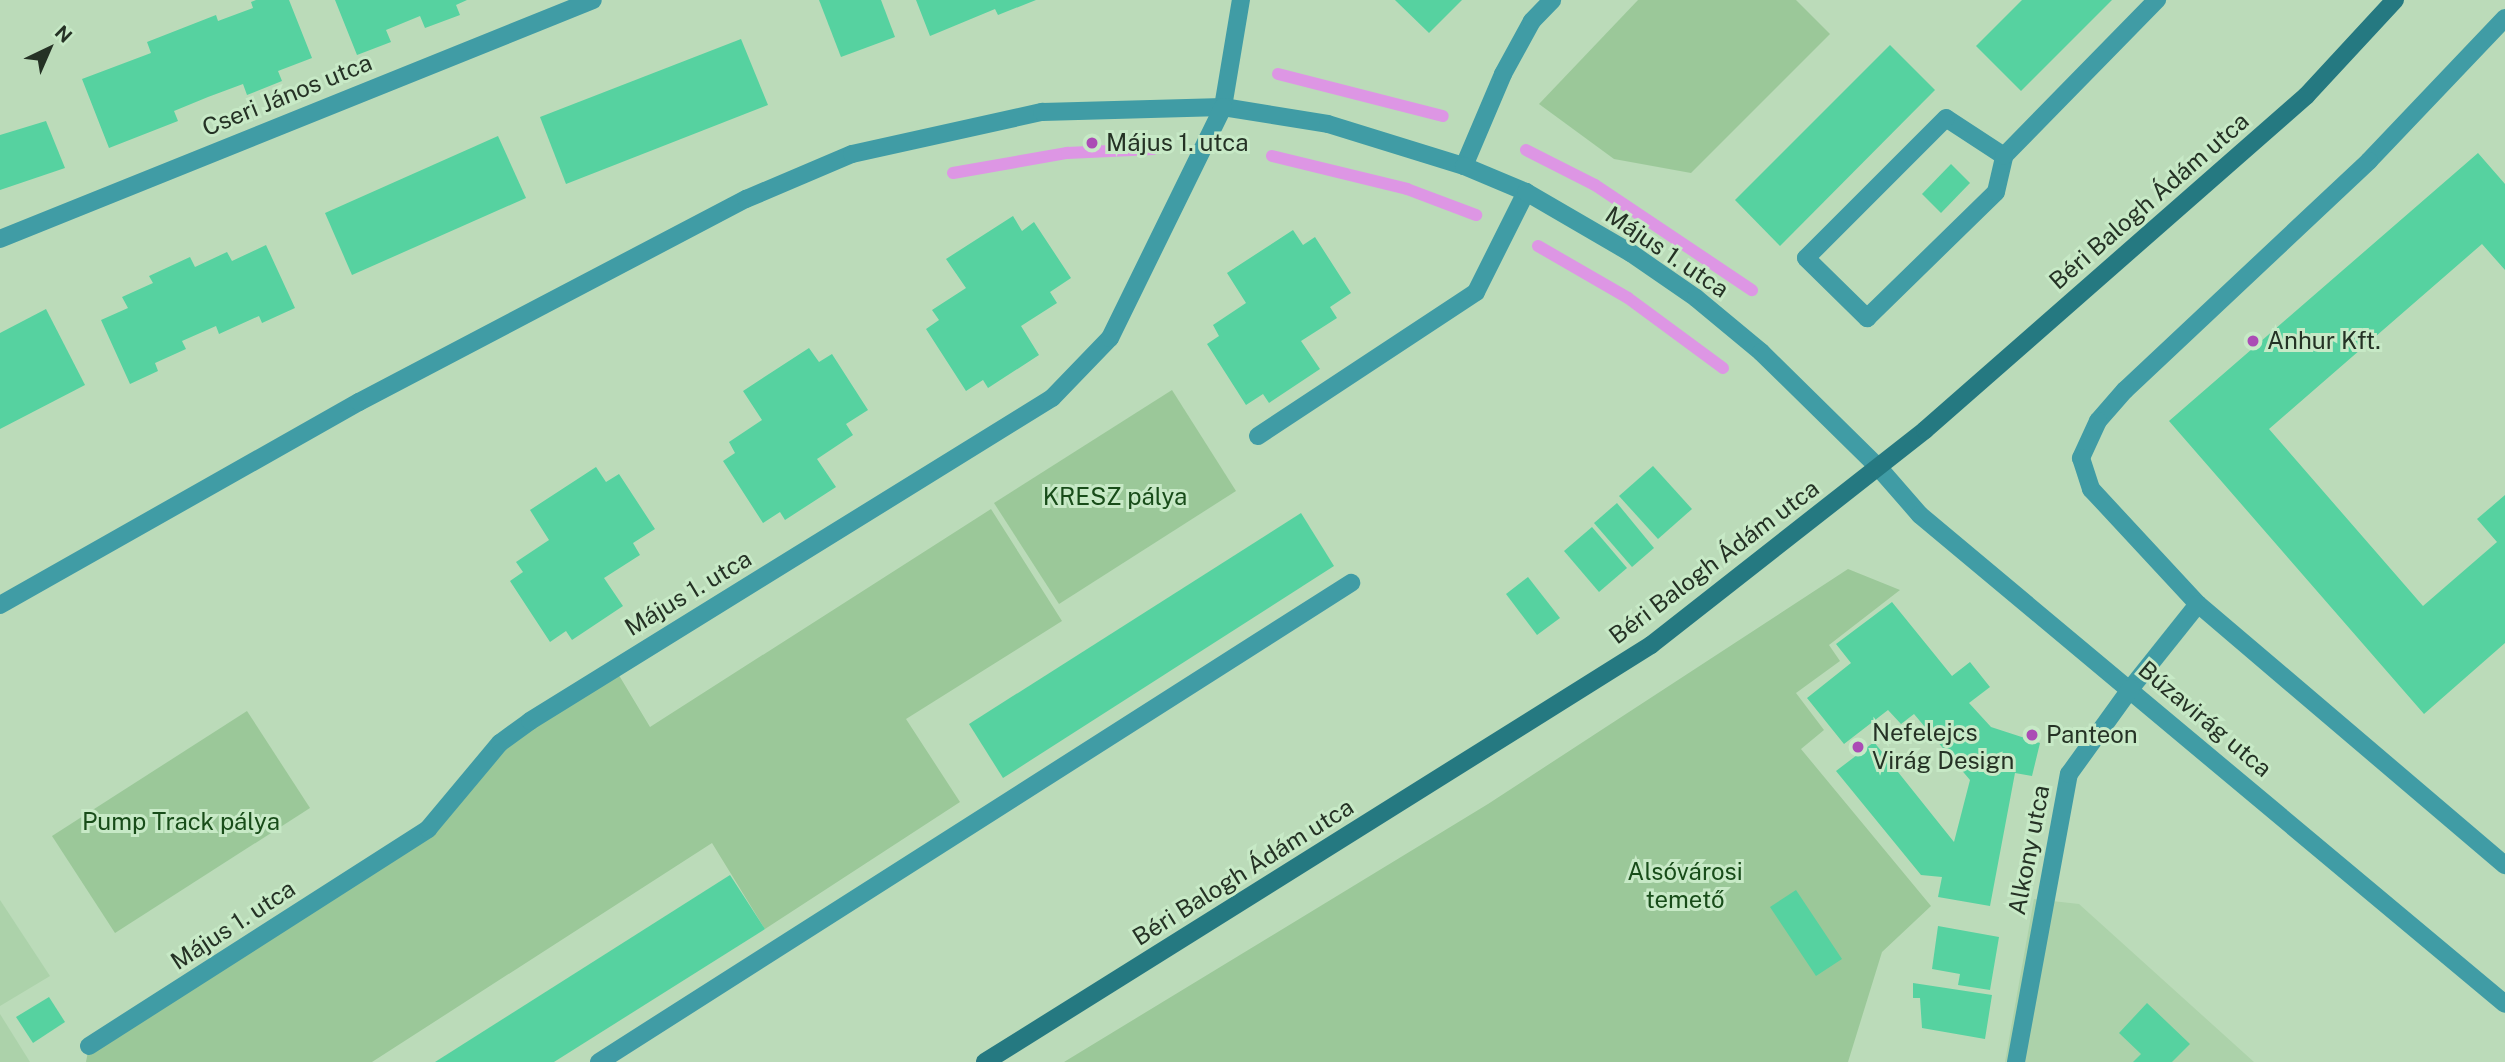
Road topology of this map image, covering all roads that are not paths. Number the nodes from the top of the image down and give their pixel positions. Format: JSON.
{"nodes":[{"id":1,"x":593,"y":0,"type":"edge"},
{"id":2,"x":1241,"y":0,"type":"edge"},
{"id":3,"x":1552,"y":0,"type":"edge"},
{"id":4,"x":2157,"y":0,"type":"edge"},
{"id":5,"x":2395,"y":0,"type":"edge"},
{"id":6,"x":2505,"y":18,"type":"edge"},
{"id":7,"x":1223,"y":107,"type":"junction"},
{"id":8,"x":2004,"y":156,"type":"junction"},
{"id":9,"x":1464,"y":166,"type":"junction"},
{"id":10,"x":1526,"y":192,"type":"junction"},
{"id":11,"x":0,"y":239,"type":"edge"},
{"id":12,"x":1258,"y":436,"type":"dead end"},
{"id":13,"x":1878,"y":468,"type":"junction"},
{"id":14,"x":1351,"y":583,"type":"dead end"},
{"id":15,"x":0,"y":604,"type":"edge"},
{"id":16,"x":2198,"y":604,"type":"junction"},
{"id":17,"x":2131,"y":688,"type":"junction"},
{"id":18,"x":2505,"y":865,"type":"edge"},
{"id":19,"x":2505,"y":1004,"type":"edge"},
{"id":20,"x":89,"y":1046,"type":"dead end"},
{"id":21,"x":599,"y":1062,"type":"edge"},
{"id":22,"x":985,"y":1062,"type":"edge"},
{"id":23,"x":2016,"y":1062,"type":"edge"}],
"edges":[{"from":1,"to":11,"type":"street","name":"Cseri János utca"},
{"from":2,"to":7,"type":"street"},
{"from":3,"to":9,"type":"street"},
{"from":4,"to":8,"type":"street"},
{"from":5,"to":13,"type":"street","name":"Béri Balogh Ádám utca"},
{"from":6,"to":16,"type":"street"},
{"from":7,"to":9,"type":"street","name":"Május 1. utca"},
{"from":7,"to":15,"type":"street","name":"Május 1. utca"},
{"from":7,"to":20,"type":"street","name":"Május 1. utca"},
{"from":8,"to":8,"type":"street"},
{"from":9,"to":10,"type":"street","name":"Május 1. utca"},
{"from":10,"to":12,"type":"street"},
{"from":10,"to":13,"type":"street","name":"Május 1. utca"},
{"from":13,"to":17,"type":"street","name":"Búzavirág utca"},
{"from":13,"to":22,"type":"street","name":"Béri Balogh Ádám utca"},
{"from":14,"to":21,"type":"street"},
{"from":16,"to":17,"type":"street","name":"Alkony utca"},
{"from":16,"to":18,"type":"street"},
{"from":17,"to":19,"type":"street","name":"Búzavirág utca"},
{"from":17,"to":23,"type":"street","name":"Alkony utca"}]}
